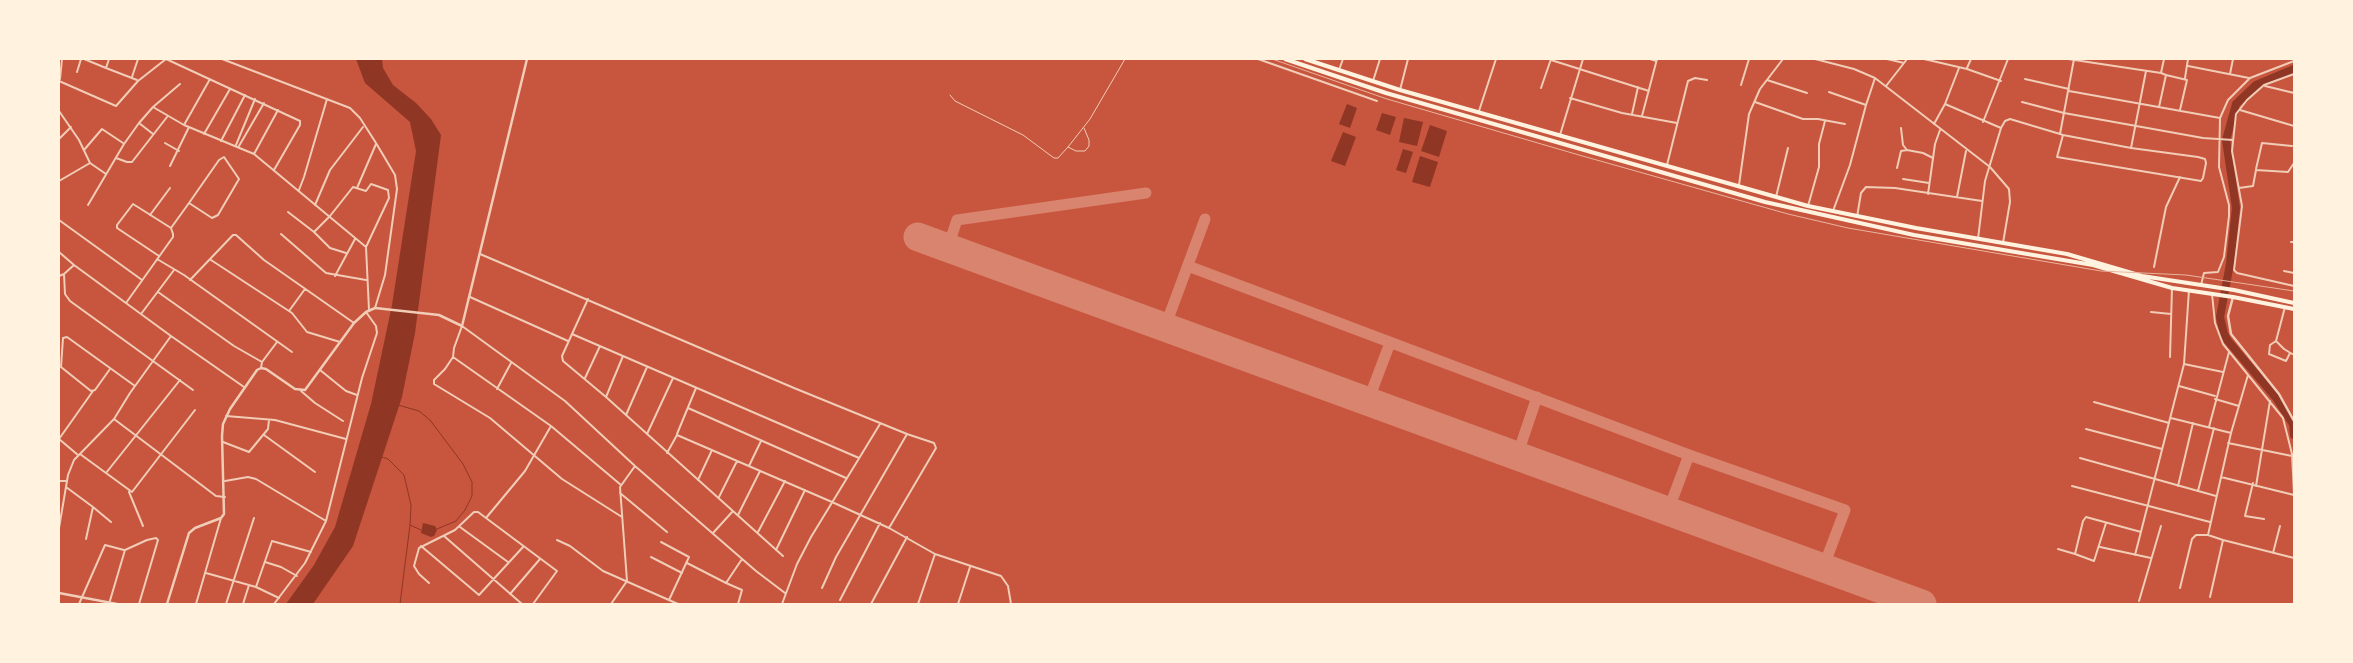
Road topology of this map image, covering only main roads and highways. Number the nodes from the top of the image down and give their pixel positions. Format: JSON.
{"nodes":[{"id":1,"x":1285,"y":59,"type":"edge"},
{"id":2,"x":1306,"y":59,"type":"edge"},
{"id":3,"x":1432,"y":100,"type":"junction"},
{"id":4,"x":1430,"y":106,"type":"junction"},
{"id":5,"x":1517,"y":124,"type":"junction"},
{"id":6,"x":1516,"y":131,"type":"junction"},
{"id":7,"x":1607,"y":150,"type":"junction"},
{"id":8,"x":1622,"y":154,"type":"junction"},
{"id":9,"x":1605,"y":157,"type":"junction"},
{"id":10,"x":1620,"y":162,"type":"junction"},
{"id":11,"x":1767,"y":195,"type":"junction"},
{"id":12,"x":1766,"y":202,"type":"junction"},
{"id":13,"x":1916,"y":228,"type":"junction"},
{"id":14,"x":1914,"y":235,"type":"junction"},
{"id":15,"x":2095,"y":260,"type":"junction"},
{"id":16,"x":2093,"y":266,"type":"junction"},
{"id":17,"x":2276,"y":299,"type":"junction"},
{"id":18,"x":2286,"y":301,"type":"junction"},
{"id":19,"x":2294,"y":303,"type":"edge"},
{"id":20,"x":2274,"y":305,"type":"junction"},
{"id":21,"x":2285,"y":307,"type":"junction"},
{"id":22,"x":2294,"y":309,"type":"edge"}],
"edges":[{"from":1,"to":4,"type":"highway"},
{"from":2,"to":3,"type":"highway"},
{"from":3,"to":4,"type":"highway"},
{"from":3,"to":5,"type":"highway"},
{"from":4,"to":6,"type":"highway"},
{"from":5,"to":6,"type":"highway"},
{"from":5,"to":7,"type":"highway"},
{"from":6,"to":9,"type":"highway"},
{"from":7,"to":8,"type":"highway"},
{"from":7,"to":9,"type":"highway"},
{"from":8,"to":10,"type":"highway"},
{"from":8,"to":11,"type":"highway"},
{"from":9,"to":10,"type":"highway"},
{"from":10,"to":12,"type":"highway"},
{"from":11,"to":12,"type":"highway"},
{"from":11,"to":13,"type":"highway"},
{"from":12,"to":14,"type":"highway"},
{"from":13,"to":14,"type":"highway"},
{"from":13,"to":15,"type":"highway"},
{"from":14,"to":16,"type":"highway"},
{"from":15,"to":16,"type":"highway"},
{"from":15,"to":17,"type":"highway"},
{"from":16,"to":20,"type":"highway"},
{"from":17,"to":18,"type":"highway"},
{"from":17,"to":20,"type":"highway"},
{"from":18,"to":19,"type":"highway"},
{"from":18,"to":21,"type":"highway"},
{"from":20,"to":21,"type":"highway"},
{"from":21,"to":22,"type":"highway"}]}
